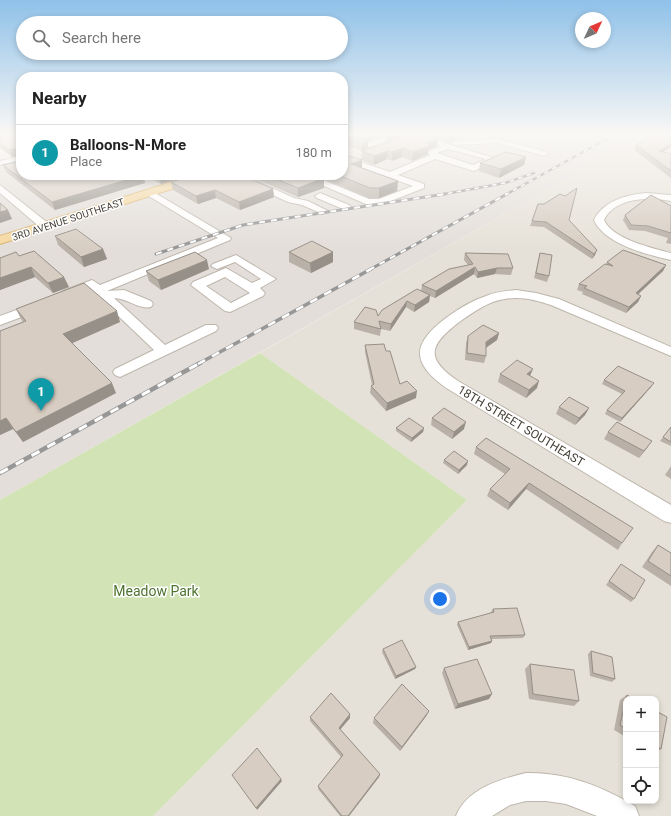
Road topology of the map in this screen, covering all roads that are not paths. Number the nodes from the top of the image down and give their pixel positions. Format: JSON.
{"nodes":[{"id":1,"x":385,"y":173,"type":"edge"},
{"id":2,"x":395,"y":173,"type":"edge"},
{"id":3,"x":390,"y":175,"type":"junction"},
{"id":4,"x":190,"y":180,"type":"edge"},
{"id":5,"x":251,"y":180,"type":"edge"},
{"id":6,"x":316,"y":180,"type":"edge"},
{"id":7,"x":0,"y":188,"type":"edge"},
{"id":8,"x":338,"y":189,"type":"junction"},
{"id":9,"x":150,"y":193,"type":"junction"},
{"id":10,"x":320,"y":196,"type":"junction"},
{"id":11,"x":671,"y":198,"type":"edge"},
{"id":12,"x":305,"y":203,"type":"junction"},
{"id":13,"x":346,"y":207,"type":"dead end"},
{"id":14,"x":323,"y":211,"type":"dead end"},
{"id":15,"x":45,"y":226,"type":"junction"},
{"id":16,"x":0,"y":240,"type":"edge"},
{"id":17,"x":193,"y":251,"type":"junction"},
{"id":18,"x":671,"y":257,"type":"edge"},
{"id":19,"x":221,"y":269,"type":"junction"},
{"id":20,"x":251,"y":288,"type":"junction"},
{"id":21,"x":102,"y":292,"type":"junction"},
{"id":22,"x":148,"y":304,"type":"dead end"},
{"id":23,"x":0,"y":321,"type":"edge"},
{"id":24,"x":211,"y":328,"type":"dead end"},
{"id":25,"x":163,"y":351,"type":"junction"},
{"id":26,"x":671,"y":352,"type":"edge"},
{"id":27,"x":120,"y":372,"type":"dead end"},
{"id":28,"x":671,"y":515,"type":"edge"},
{"id":29,"x":470,"y":816,"type":"edge"},
{"id":30,"x":625,"y":816,"type":"edge"}],
"edges":[{"from":1,"to":3,"type":"street"},
{"from":2,"to":3,"type":"street"},
{"from":3,"to":8,"type":"street"},
{"from":4,"to":9,"type":"main road","name":"3RD AVENUE SOUTHEAST"},
{"from":5,"to":12,"type":"street"},
{"from":6,"to":8,"type":"street"},
{"from":7,"to":15,"type":"street"},
{"from":8,"to":10,"type":"street"},
{"from":9,"to":15,"type":"main road","name":"3RD AVENUE SOUTHEAST"},
{"from":9,"to":17,"type":"street"},
{"from":10,"to":12,"type":"street"},
{"from":10,"to":13,"type":"street"},
{"from":11,"to":18,"type":"street"},
{"from":12,"to":14,"type":"street"},
{"from":15,"to":16,"type":"main road","name":"3RD AVENUE SOUTHEAST"},
{"from":17,"to":19,"type":"street"},
{"from":17,"to":21,"type":"street"},
{"from":19,"to":20,"type":"street"},
{"from":19,"to":20,"type":"street"},
{"from":19,"to":20,"type":"street"},
{"from":21,"to":22,"type":"street"},
{"from":21,"to":23,"type":"street"},
{"from":21,"to":25,"type":"street"},
{"from":24,"to":25,"type":"street"},
{"from":25,"to":27,"type":"street"},
{"from":26,"to":28,"type":"street","name":"18TH STREET SOUTHEAST"},
{"from":29,"to":30,"type":"street"}]}
